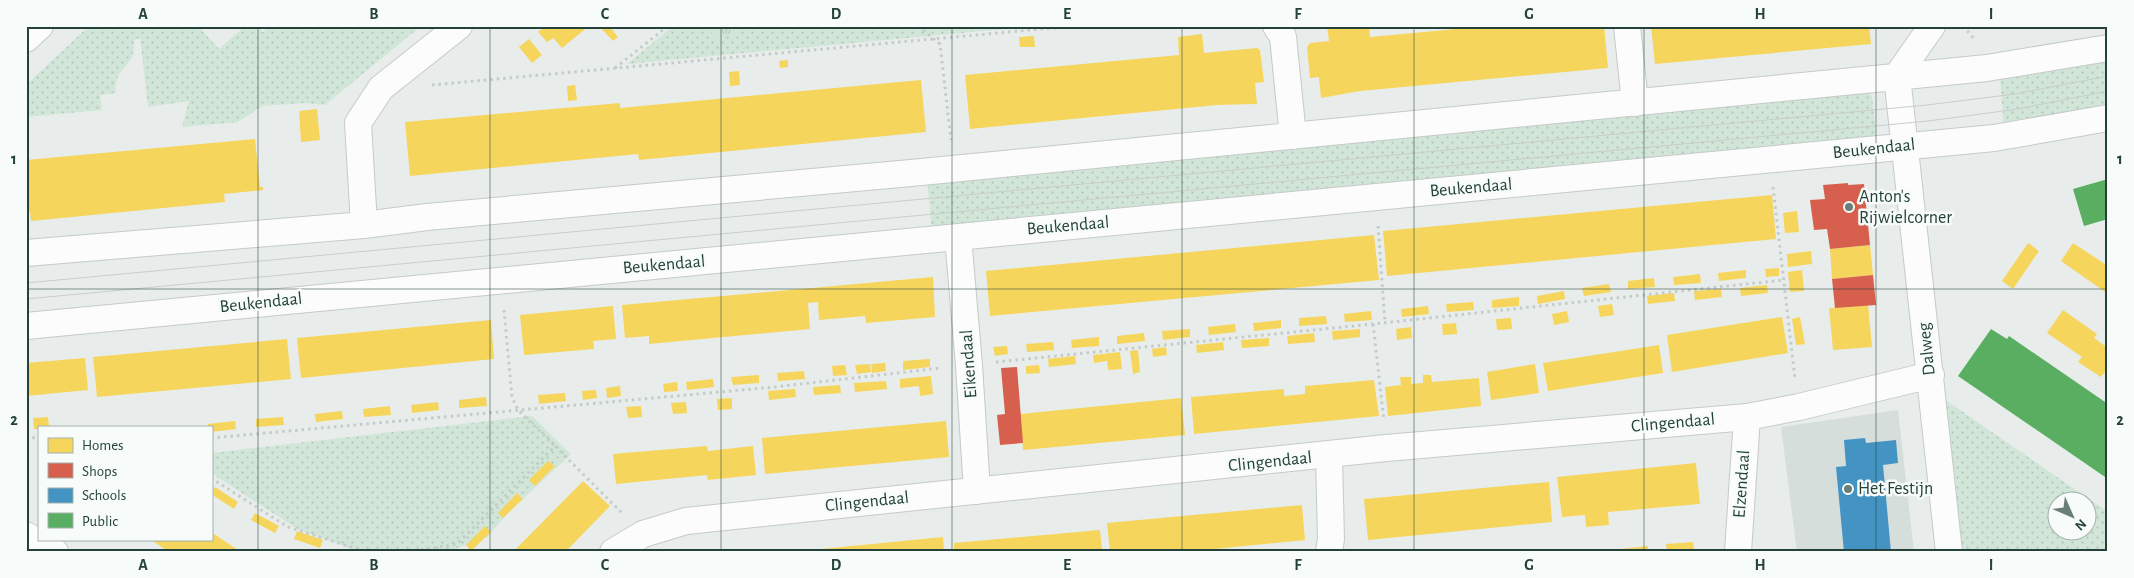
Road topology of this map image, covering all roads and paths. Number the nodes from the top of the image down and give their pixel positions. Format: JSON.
{"nodes":[{"id":1,"x":40,"y":26,"type":"edge"},
{"id":2,"x":459,"y":26,"type":"edge"},
{"id":3,"x":668,"y":26,"type":"edge"},
{"id":4,"x":918,"y":26,"type":"edge"},
{"id":5,"x":1074,"y":26,"type":"edge"},
{"id":6,"x":1276,"y":26,"type":"edge"},
{"id":7,"x":1627,"y":26,"type":"edge"},
{"id":8,"x":1932,"y":26,"type":"edge"},
{"id":9,"x":1963,"y":26,"type":"edge"},
{"id":10,"x":1967,"y":29,"type":"dead end"},
{"id":11,"x":26,"y":39,"type":"edge"},
{"id":12,"x":934,"y":39,"type":"junction"},
{"id":13,"x":2108,"y":48,"type":"edge"},
{"id":14,"x":615,"y":68,"type":"junction"},
{"id":15,"x":1898,"y":76,"type":"junction"},
{"id":16,"x":425,"y":86,"type":"dead end"},
{"id":17,"x":1634,"y":103,"type":"junction"},
{"id":18,"x":2108,"y":118,"type":"edge"},
{"id":19,"x":1293,"y":136,"type":"junction"},
{"id":20,"x":1904,"y":146,"type":"junction"},
{"id":21,"x":1770,"y":160,"type":"junction"},
{"id":22,"x":954,"y":169,"type":"junction"},
{"id":23,"x":1375,"y":197,"type":"junction"},
{"id":24,"x":364,"y":225,"type":"junction"},
{"id":25,"x":958,"y":237,"type":"junction"},
{"id":26,"x":26,"y":253,"type":"edge"},
{"id":27,"x":501,"y":280,"type":"junction"},
{"id":28,"x":1386,"y":323,"type":"dead end"},
{"id":29,"x":1373,"y":324,"type":"dead end"},
{"id":30,"x":26,"y":326,"type":"edge"},
{"id":31,"x":1930,"y":375,"type":"junction"},
{"id":32,"x":1799,"y":407,"type":"junction"},
{"id":33,"x":1746,"y":417,"type":"junction"},
{"id":34,"x":556,"y":446,"type":"junction"},
{"id":35,"x":1386,"y":448,"type":"junction"},
{"id":36,"x":1329,"y":456,"type":"junction"},
{"id":37,"x":212,"y":479,"type":"edge"},
{"id":38,"x":977,"y":491,"type":"junction"},
{"id":39,"x":643,"y":534,"type":"junction"},
{"id":40,"x":26,"y":536,"type":"edge"},
{"id":41,"x":55,"y":552,"type":"edge"},
{"id":42,"x":367,"y":552,"type":"edge"},
{"id":43,"x":408,"y":552,"type":"edge"},
{"id":44,"x":613,"y":552,"type":"edge"},
{"id":45,"x":1329,"y":552,"type":"edge"},
{"id":46,"x":1738,"y":552,"type":"edge"},
{"id":47,"x":1949,"y":552,"type":"edge"}],
"edges":[{"from":1,"to":11,"type":"street"},
{"from":2,"to":24,"type":"street"},
{"from":3,"to":14,"type":"path"},
{"from":4,"to":12,"type":"path"},
{"from":5,"to":12,"type":"path"},
{"from":6,"to":19,"type":"street"},
{"from":7,"to":17,"type":"street"},
{"from":8,"to":15,"type":"street"},
{"from":9,"to":10,"type":"path"},
{"from":12,"to":14,"type":"path"},
{"from":12,"to":22,"type":"path"},
{"from":13,"to":15,"type":"street"},
{"from":14,"to":16,"type":"path"},
{"from":15,"to":17,"type":"street"},
{"from":15,"to":20,"type":"street","name":"Dalweg"},
{"from":17,"to":19,"type":"street"},
{"from":18,"to":20,"type":"street","name":"Beukendaal"},
{"from":19,"to":22,"type":"street"},
{"from":20,"to":21,"type":"street","name":"Beukendaal"},
{"from":20,"to":31,"type":"street","name":"Dalweg"},
{"from":21,"to":23,"type":"street","name":"Beukendaal"},
{"from":21,"to":32,"type":"path"},
{"from":22,"to":24,"type":"street"},
{"from":23,"to":25,"type":"street","name":"Beukendaal"},
{"from":23,"to":28,"type":"path"},
{"from":24,"to":26,"type":"street"},
{"from":25,"to":27,"type":"street","name":"Beukendaal"},
{"from":25,"to":38,"type":"street","name":"Eikendaal"},
{"from":27,"to":30,"type":"street","name":"Beukendaal"},
{"from":27,"to":34,"type":"path"},
{"from":29,"to":35,"type":"path"},
{"from":31,"to":32,"type":"street","name":"Clingendaal"},
{"from":31,"to":47,"type":"street","name":"Dalweg"},
{"from":32,"to":33,"type":"street","name":"Clingendaal"},
{"from":33,"to":35,"type":"street","name":"Clingendaal"},
{"from":33,"to":46,"type":"street","name":"Elzendaal"},
{"from":34,"to":39,"type":"path"},
{"from":34,"to":43,"type":"path"},
{"from":35,"to":36,"type":"street","name":"Clingendaal"},
{"from":36,"to":38,"type":"street","name":"Clingendaal"},
{"from":36,"to":45,"type":"street"},
{"from":37,"to":42,"type":"path"},
{"from":38,"to":39,"type":"street","name":"Clingendaal"},
{"from":39,"to":44,"type":"street","name":"Clingendaal"},
{"from":40,"to":41,"type":"street"}]}
